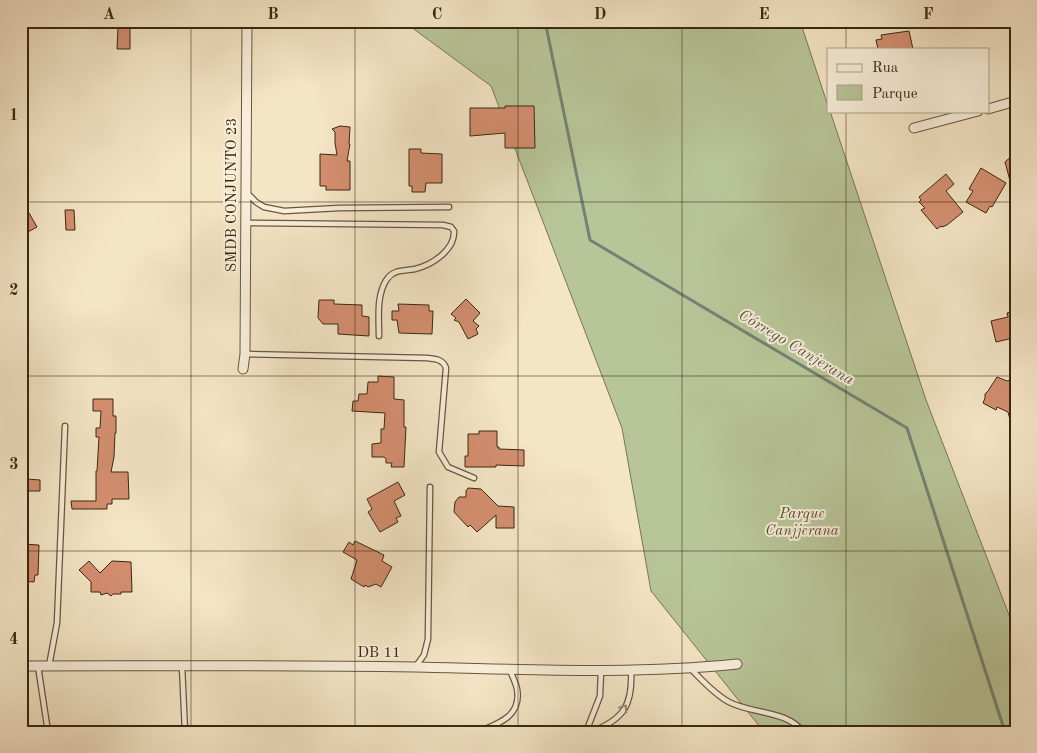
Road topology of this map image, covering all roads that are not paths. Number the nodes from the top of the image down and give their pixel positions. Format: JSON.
{"nodes":[{"id":1,"x":247,"y":21,"type":"edge"},
{"id":2,"x":1016,"y":101,"type":"edge"},
{"id":3,"x":990,"y":108,"type":"edge"},
{"id":4,"x":974,"y":112,"type":"edge"},
{"id":5,"x":914,"y":128,"type":"dead end"},
{"id":6,"x":246,"y":192,"type":"junction"},
{"id":7,"x":449,"y":207,"type":"dead end"},
{"id":8,"x":246,"y":223,"type":"junction"},
{"id":9,"x":379,"y":336,"type":"dead end"},
{"id":10,"x":245,"y":354,"type":"junction"},
{"id":11,"x":244,"y":369,"type":"dead end"},
{"id":12,"x":65,"y":426,"type":"dead end"},
{"id":13,"x":474,"y":478,"type":"dead end"},
{"id":14,"x":430,"y":487,"type":"dead end"},
{"id":15,"x":1016,"y":490,"type":"edge"},
{"id":16,"x":1016,"y":504,"type":"edge"},
{"id":17,"x":737,"y":664,"type":"dead end"},
{"id":18,"x":21,"y":666,"type":"edge"},
{"id":19,"x":38,"y":666,"type":"junction"},
{"id":20,"x":49,"y":666,"type":"junction"},
{"id":21,"x":182,"y":666,"type":"junction"},
{"id":22,"x":416,"y":667,"type":"junction"},
{"id":23,"x":690,"y":668,"type":"junction"},
{"id":24,"x":601,"y":669,"type":"junction"},
{"id":25,"x":631,"y":669,"type":"junction"},
{"id":26,"x":510,"y":670,"type":"junction"},
{"id":27,"x":48,"y":732,"type":"edge"},
{"id":28,"x":185,"y":732,"type":"edge"},
{"id":29,"x":478,"y":732,"type":"edge"},
{"id":30,"x":586,"y":732,"type":"edge"},
{"id":31,"x":591,"y":732,"type":"edge"},
{"id":32,"x":803,"y":732,"type":"edge"}],
"edges":[{"from":1,"to":6,"type":"street","name":"SMDB CONJUNTO 23"},
{"from":2,"to":3,"type":"street"},
{"from":4,"to":5,"type":"street"},
{"from":6,"to":7,"type":"lane"},
{"from":6,"to":8,"type":"street","name":"SMDB CONJUNTO 23"},
{"from":8,"to":9,"type":"lane"},
{"from":8,"to":10,"type":"street","name":"SMDB CONJUNTO 23"},
{"from":10,"to":11,"type":"street","name":"SMDB CONJUNTO 23"},
{"from":10,"to":13,"type":"lane"},
{"from":12,"to":20,"type":"lane"},
{"from":14,"to":22,"type":"lane"},
{"from":15,"to":16,"type":"lane"},
{"from":17,"to":23,"type":"street","name":"DB 11"},
{"from":18,"to":19,"type":"street","name":"DB 11"},
{"from":19,"to":20,"type":"street","name":"DB 11"},
{"from":19,"to":27,"type":"lane"},
{"from":20,"to":21,"type":"street","name":"DB 11"},
{"from":21,"to":22,"type":"street","name":"DB 11"},
{"from":21,"to":28,"type":"lane"},
{"from":22,"to":26,"type":"street","name":"DB 11"},
{"from":23,"to":25,"type":"street","name":"DB 11"},
{"from":23,"to":32,"type":"lane"},
{"from":24,"to":25,"type":"street","name":"DB 11"},
{"from":24,"to":26,"type":"street","name":"DB 11"},
{"from":24,"to":30,"type":"lane"},
{"from":31,"to":25,"type":"lane","one_way":true},
{"from":26,"to":29,"type":"lane"}]}
